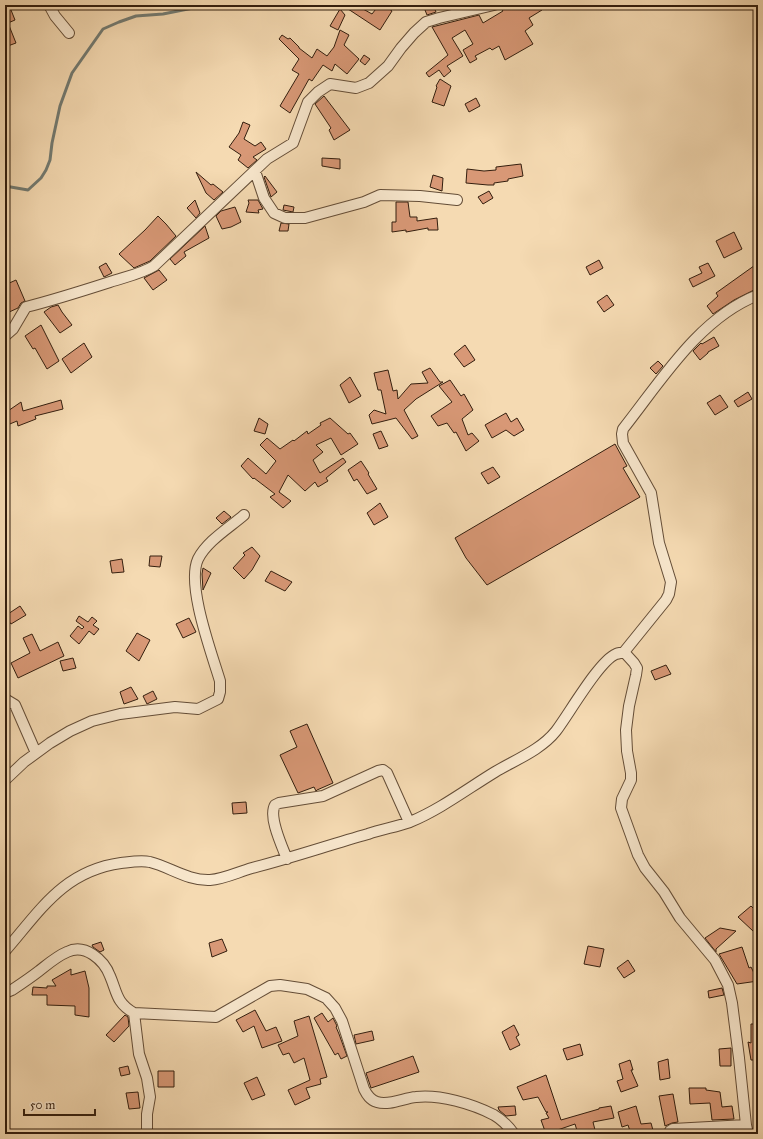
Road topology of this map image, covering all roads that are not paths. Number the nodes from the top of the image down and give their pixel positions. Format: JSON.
{"nodes":[{"id":1,"x":49,"y":5,"type":"edge"},
{"id":2,"x":494,"y":5,"type":"edge"},
{"id":3,"x":69,"y":33,"type":"dead end"},
{"id":4,"x":255,"y":171,"type":"junction"},
{"id":5,"x":456,"y":200,"type":"dead end"},
{"id":6,"x":758,"y":295,"type":"edge"},
{"id":7,"x":5,"y":336,"type":"edge"},
{"id":8,"x":244,"y":515,"type":"dead end"},
{"id":9,"x":624,"y":652,"type":"junction"},
{"id":10,"x":5,"y":698,"type":"edge"},
{"id":11,"x":36,"y":753,"type":"junction"},
{"id":12,"x":5,"y":780,"type":"edge"},
{"id":13,"x":409,"y":822,"type":"junction"},
{"id":14,"x":287,"y":859,"type":"junction"},
{"id":15,"x":5,"y":951,"type":"edge"},
{"id":16,"x":5,"y":993,"type":"edge"},
{"id":17,"x":134,"y":1013,"type":"junction"},
{"id":18,"x":747,"y":1129,"type":"edge"},
{"id":19,"x":147,"y":1134,"type":"edge"},
{"id":20,"x":514,"y":1134,"type":"edge"},
{"id":21,"x":669,"y":1134,"type":"edge"}],
"edges":[{"from":1,"to":3,"type":"street"},
{"from":2,"to":4,"type":"street"},
{"from":4,"to":5,"type":"street"},
{"from":4,"to":7,"type":"street"},
{"from":6,"to":9,"type":"street"},
{"from":8,"to":11,"type":"street"},
{"from":9,"to":13,"type":"street"},
{"from":9,"to":18,"type":"street"},
{"from":10,"to":11,"type":"street"},
{"from":11,"to":12,"type":"street"},
{"from":13,"to":14,"type":"street"},
{"from":13,"to":14,"type":"street"},
{"from":14,"to":15,"type":"street"},
{"from":16,"to":17,"type":"street"},
{"from":17,"to":19,"type":"street"},
{"from":17,"to":20,"type":"street"},
{"from":18,"to":21,"type":"street"}]}
